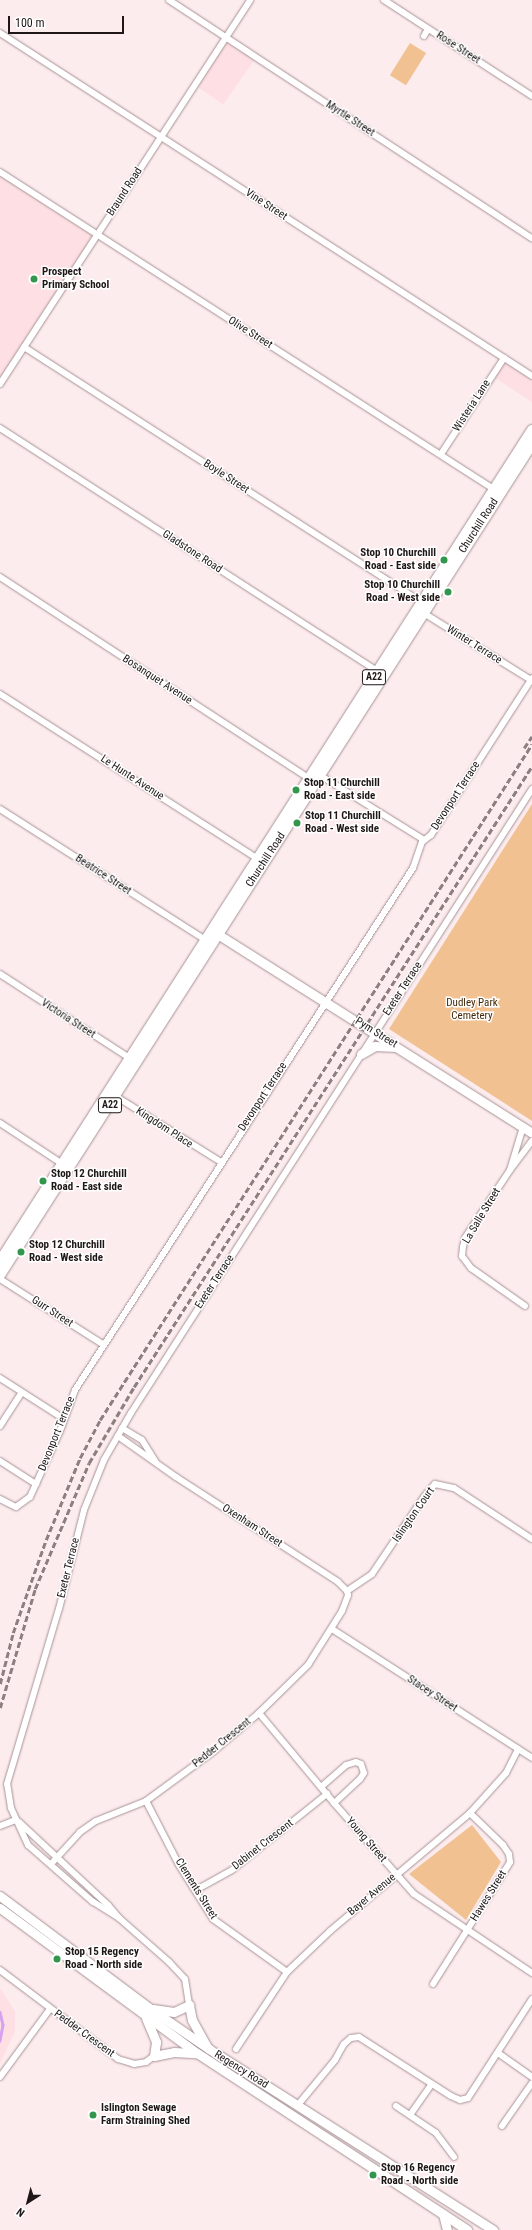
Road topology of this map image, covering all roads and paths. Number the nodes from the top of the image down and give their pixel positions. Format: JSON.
{"nodes":[{"id":1,"x":169,"y":0,"type":"edge"},
{"id":2,"x":250,"y":0,"type":"edge"},
{"id":3,"x":384,"y":0,"type":"edge"},
{"id":4,"x":428,"y":29,"type":"junction"},
{"id":5,"x":0,"y":33,"type":"edge"},
{"id":6,"x":226,"y":36,"type":"junction"},
{"id":7,"x":424,"y":36,"type":"dead end"},
{"id":8,"x":532,"y":96,"type":"edge"},
{"id":9,"x":161,"y":137,"type":"junction"},
{"id":10,"x":0,"y":172,"type":"edge"},
{"id":11,"x":97,"y":235,"type":"junction"},
{"id":12,"x":532,"y":238,"type":"edge"},
{"id":13,"x":24,"y":347,"type":"junction"},
{"id":14,"x":504,"y":358,"type":"junction"},
{"id":15,"x":532,"y":376,"type":"edge"},
{"id":16,"x":0,"y":384,"type":"edge"},
{"id":17,"x":0,"y":428,"type":"edge"},
{"id":18,"x":532,"y":430,"type":"edge"},
{"id":19,"x":532,"y":444,"type":"edge"},
{"id":20,"x":441,"y":454,"type":"junction"},
{"id":21,"x":497,"y":491,"type":"junction"},
{"id":22,"x":0,"y":577,"type":"edge"},
{"id":23,"x":422,"y":608,"type":"junction"},
{"id":24,"x":380,"y":673,"type":"junction"},
{"id":25,"x":531,"y":679,"type":"edge"},
{"id":26,"x":0,"y":694,"type":"edge"},
{"id":27,"x":314,"y":777,"type":"junction"},
{"id":28,"x":532,"y":789,"type":"edge"},
{"id":29,"x":0,"y":809,"type":"edge"},
{"id":30,"x":424,"y":840,"type":"junction"},
{"id":31,"x":261,"y":861,"type":"junction"},
{"id":32,"x":216,"y":924,"type":"junction"},
{"id":33,"x":219,"y":935,"type":"junction"},
{"id":34,"x":206,"y":940,"type":"junction"},
{"id":35,"x":193,"y":959,"type":"junction"},
{"id":36,"x":0,"y":974,"type":"edge"},
{"id":37,"x":325,"y":1002,"type":"junction"},
{"id":38,"x":375,"y":1032,"type":"junction"},
{"id":39,"x":399,"y":1047,"type":"junction"},
{"id":40,"x":361,"y":1054,"type":"junction"},
{"id":41,"x":133,"y":1061,"type":"junction"},
{"id":42,"x":112,"y":1094,"type":"junction"},
{"id":43,"x":0,"y":1123,"type":"edge"},
{"id":44,"x":523,"y":1127,"type":"junction"},
{"id":45,"x":532,"y":1133,"type":"edge"},
{"id":46,"x":532,"y":1141,"type":"edge"},
{"id":47,"x":221,"y":1162,"type":"junction"},
{"id":48,"x":65,"y":1166,"type":"junction"},
{"id":49,"x":510,"y":1170,"type":"junction"},
{"id":50,"x":0,"y":1261,"type":"edge"},
{"id":51,"x":0,"y":1275,"type":"edge"},
{"id":52,"x":0,"y":1279,"type":"edge"},
{"id":53,"x":525,"y":1306,"type":"dead end"},
{"id":54,"x":104,"y":1345,"type":"junction"},
{"id":55,"x":0,"y":1378,"type":"edge"},
{"id":56,"x":22,"y":1392,"type":"junction"},
{"id":57,"x":64,"y":1419,"type":"junction"},
{"id":58,"x":0,"y":1426,"type":"edge"},
{"id":59,"x":122,"y":1428,"type":"junction"},
{"id":60,"x":118,"y":1436,"type":"junction"},
{"id":61,"x":0,"y":1461,"type":"edge"},
{"id":62,"x":155,"y":1461,"type":"junction"},
{"id":63,"x":36,"y":1484,"type":"junction"},
{"id":64,"x":0,"y":1499,"type":"edge"},
{"id":65,"x":532,"y":1539,"type":"edge"},
{"id":66,"x":347,"y":1591,"type":"junction"},
{"id":67,"x":332,"y":1629,"type":"junction"},
{"id":68,"x":259,"y":1713,"type":"junction"},
{"id":69,"x":518,"y":1749,"type":"junction"},
{"id":70,"x":532,"y":1758,"type":"edge"},
{"id":71,"x":320,"y":1787,"type":"junction"},
{"id":72,"x":327,"y":1794,"type":"junction"},
{"id":73,"x":146,"y":1800,"type":"junction"},
{"id":74,"x":334,"y":1803,"type":"junction"},
{"id":75,"x":470,"y":1813,"type":"junction"},
{"id":76,"x":16,"y":1820,"type":"junction"},
{"id":77,"x":0,"y":1826,"type":"edge"},
{"id":78,"x":57,"y":1857,"type":"junction"},
{"id":79,"x":51,"y":1864,"type":"junction"},
{"id":80,"x":396,"y":1874,"type":"junction"},
{"id":81,"x":196,"y":1890,"type":"junction"},
{"id":82,"x":0,"y":1896,"type":"edge"},
{"id":83,"x":0,"y":1908,"type":"edge"},
{"id":84,"x":119,"y":1918,"type":"junction"},
{"id":85,"x":467,"y":1930,"type":"junction"},
{"id":86,"x":0,"y":1970,"type":"edge"},
{"id":87,"x":287,"y":1972,"type":"junction"},
{"id":88,"x":532,"y":1973,"type":"edge"},
{"id":89,"x":433,"y":1984,"type":"dead end"},
{"id":90,"x":532,"y":1999,"type":"edge"},
{"id":91,"x":189,"y":2004,"type":"junction"},
{"id":92,"x":50,"y":2009,"type":"junction"},
{"id":93,"x":147,"y":2012,"type":"junction"},
{"id":94,"x":236,"y":2049,"type":"dead end"},
{"id":95,"x":208,"y":2050,"type":"junction"},
{"id":96,"x":197,"y":2053,"type":"junction"},
{"id":97,"x":498,"y":2053,"type":"junction"},
{"id":98,"x":154,"y":2056,"type":"junction"},
{"id":99,"x":0,"y":2076,"type":"edge"},
{"id":100,"x":532,"y":2077,"type":"edge"},
{"id":101,"x":532,"y":2083,"type":"edge"},
{"id":102,"x":432,"y":2084,"type":"junction"},
{"id":103,"x":298,"y":2106,"type":"junction"},
{"id":104,"x":396,"y":2106,"type":"dead end"},
{"id":105,"x":292,"y":2115,"type":"junction"},
{"id":106,"x":410,"y":2115,"type":"junction"},
{"id":107,"x":502,"y":2126,"type":"dead end"},
{"id":108,"x":454,"y":2157,"type":"dead end"},
{"id":109,"x":411,"y":2178,"type":"junction"},
{"id":110,"x":404,"y":2190,"type":"junction"},
{"id":111,"x":443,"y":2214,"type":"junction"},
{"id":112,"x":474,"y":2218,"type":"junction"},
{"id":113,"x":447,"y":2230,"type":"edge"},
{"id":114,"x":467,"y":2230,"type":"edge"},
{"id":115,"x":493,"y":2230,"type":"edge"}],
"edges":[{"from":1,"to":6,"type":"street","name":"Myrtle Street"},
{"from":2,"to":6,"type":"street","name":"Braund Road"},
{"from":3,"to":4,"type":"street","name":"Rose Street"},
{"from":4,"to":7,"type":"street"},
{"from":4,"to":8,"type":"street","name":"Rose Street"},
{"from":5,"to":9,"type":"street","name":"Vine Street"},
{"from":6,"to":9,"type":"street","name":"Braund Road"},
{"from":6,"to":12,"type":"street","name":"Myrtle Street"},
{"from":9,"to":11,"type":"street","name":"Braund Road"},
{"from":9,"to":14,"type":"street","name":"Vine Street"},
{"from":10,"to":11,"type":"street","name":"Olive Street"},
{"from":11,"to":13,"type":"street","name":"Braund Road"},
{"from":11,"to":20,"type":"street","name":"Olive Street"},
{"from":13,"to":16,"type":"street","name":"Braund Road"},
{"from":13,"to":23,"type":"street","name":"Boyle Street"},
{"from":14,"to":15,"type":"street","name":"Vine Street"},
{"from":14,"to":20,"type":"street","name":"Wisteria Lane"},
{"from":17,"to":24,"type":"street","name":"Gladstone Road"},
{"from":18,"to":21,"type":"main road","name":"Churchill Road","number":"A22"},
{"from":19,"to":21,"type":"main road","name":"Churchill Road","number":"A22"},
{"from":20,"to":21,"type":"street","name":"Olive Street"},
{"from":21,"to":23,"type":"main road","name":"Churchill Road","number":"A22"},
{"from":22,"to":27,"type":"street","name":"Bosanquet Avenue"},
{"from":23,"to":24,"type":"main road","name":"Churchill Road","number":"A22"},
{"from":23,"to":25,"type":"street","name":"Winter Terrace"},
{"from":24,"to":27,"type":"main road","name":"Churchill Road","number":"A22"},
{"from":25,"to":30,"type":"street","name":"Devonport Terrace"},
{"from":26,"to":31,"type":"street","name":"Le Hunte Avenue"},
{"from":27,"to":30,"type":"street","name":"Bosanquet Avenue"},
{"from":27,"to":31,"type":"main road","name":"Churchill Road","number":"A22"},
{"from":28,"to":38,"type":"street","name":"Exeter Terrace"},
{"from":29,"to":34,"type":"street","name":"Beatrice Street"},
{"from":30,"to":37,"type":"street","name":"Devonport Terrace"},
{"from":31,"to":32,"type":"main road","name":"Churchill Road","number":"A22"},
{"from":31,"to":33,"type":"main road","name":"Churchill Road","number":"A22"},
{"from":32,"to":33,"type":"main road"},
{"from":32,"to":34,"type":"main road","name":"Churchill Road","number":"A22"},
{"from":33,"to":35,"type":"main road"},
{"from":33,"to":37,"type":"main road","name":"Pym Street"},
{"from":33,"to":41,"type":"main road","name":"Churchill Road","number":"A22"},
{"from":34,"to":35,"type":"main road","name":"Churchill Road","number":"A22"},
{"from":35,"to":41,"type":"main road","name":"Churchill Road","number":"A22"},
{"from":36,"to":41,"type":"street","name":"Victoria Street"},
{"from":37,"to":38,"type":"main road","name":"Pym Street"},
{"from":37,"to":47,"type":"street","name":"Devonport Terrace"},
{"from":38,"to":39,"type":"main road","name":"Pym Street"},
{"from":38,"to":40,"type":"street","name":"Exeter Terrace"},
{"from":39,"to":40,"type":"main road"},
{"from":39,"to":44,"type":"main road","name":"Pym Street"},
{"from":40,"to":59,"type":"street","name":"Exeter Terrace"},
{"from":41,"to":42,"type":"main road","name":"Churchill Road","number":"A22"},
{"from":42,"to":47,"type":"street","name":"Kingdom Place"},
{"from":42,"to":48,"type":"main road","name":"Churchill Road","number":"A22"},
{"from":43,"to":48,"type":"street"},
{"from":44,"to":45,"type":"main road","name":"Pym Street"},
{"from":44,"to":49,"type":"street","name":"La Salle Street"},
{"from":46,"to":49,"type":"street","name":"La Salle Street"},
{"from":47,"to":54,"type":"street","name":"Devonport Terrace"},
{"from":48,"to":50,"type":"main road","name":"Churchill Road","number":"A22"},
{"from":48,"to":51,"type":"main road","name":"Churchill Road","number":"A22"},
{"from":49,"to":53,"type":"street","name":"La Salle Street"},
{"from":52,"to":54,"type":"street","name":"Gurr Street"},
{"from":54,"to":57,"type":"street","name":"Devonport Terrace"},
{"from":55,"to":56,"type":"street"},
{"from":56,"to":57,"type":"street"},
{"from":56,"to":58,"type":"street"},
{"from":57,"to":63,"type":"street","name":"Devonport Terrace"},
{"from":59,"to":60,"type":"street","name":"Exeter Terrace"},
{"from":59,"to":62,"type":"street","name":"Oxenham Street"},
{"from":60,"to":62,"type":"street","name":"Oxenham Street"},
{"from":60,"to":76,"type":"street","name":"Exeter Terrace"},
{"from":61,"to":63,"type":"street"},
{"from":62,"to":66,"type":"street","name":"Oxenham Street"},
{"from":63,"to":64,"type":"street","name":"Devonport Terrace"},
{"from":65,"to":66,"type":"street","name":"Islington Court"},
{"from":66,"to":67,"type":"street","name":"Pedder Crescent"},
{"from":67,"to":68,"type":"street","name":"Pedder Crescent"},
{"from":67,"to":69,"type":"street","name":"Stacey Street"},
{"from":68,"to":71,"type":"street","name":"Young Street"},
{"from":68,"to":73,"type":"street","name":"Pedder Crescent"},
{"from":69,"to":70,"type":"street","name":"Stacey Street"},
{"from":69,"to":75,"type":"street","name":"Bayer Avenue"},
{"from":71,"to":72,"type":"street","name":"Young Street"},
{"from":71,"to":74,"type":"street"},
{"from":72,"to":74,"type":"street","name":"Young Street"},
{"from":72,"to":81,"type":"street","name":"Dabinet Crescent"},
{"from":73,"to":78,"type":"street","name":"Pedder Crescent"},
{"from":73,"to":81,"type":"street","name":"Clements Street"},
{"from":74,"to":80,"type":"street","name":"Young Street"},
{"from":75,"to":80,"type":"street","name":"Bayer Avenue"},
{"from":75,"to":85,"type":"street","name":"Hawes Street"},
{"from":76,"to":77,"type":"street"},
{"from":76,"to":78,"type":"street"},
{"from":76,"to":79,"type":"street"},
{"from":78,"to":79,"type":"street","name":"Pedder Crescent"},
{"from":78,"to":84,"type":"street"},
{"from":79,"to":84,"type":"street"},
{"from":80,"to":85,"type":"street","name":"Young Street"},
{"from":80,"to":87,"type":"street","name":"Bayer Avenue"},
{"from":81,"to":87,"type":"street","name":"Clements Street"},
{"from":82,"to":93,"type":"main road","name":"Regency Road"},
{"from":83,"to":93,"type":"main road","name":"Regency Road"},
{"from":84,"to":91,"type":"street"},
{"from":85,"to":88,"type":"street","name":"Young Street"},
{"from":85,"to":89,"type":"street","name":"Hawes Street"},
{"from":86,"to":92,"type":"street","name":"Pedder Crescent"},
{"from":87,"to":94,"type":"street","name":"Bayer Avenue"},
{"from":90,"to":97,"type":"street"},
{"from":91,"to":93,"type":"main road"},
{"from":91,"to":95,"type":"main road"},
{"from":92,"to":98,"type":"street","name":"Pedder Crescent"},
{"from":92,"to":99,"type":"street"},
{"from":93,"to":95,"type":"main road","name":"Regency Road"},
{"from":93,"to":96,"type":"main road","name":"Regency Road"},
{"from":93,"to":98,"type":"main road"},
{"from":95,"to":103,"type":"main road","name":"Regency Road"},
{"from":96,"to":98,"type":"main road"},
{"from":96,"to":105,"type":"main road","name":"Regency Road"},
{"from":97,"to":100,"type":"street"},
{"from":97,"to":102,"type":"street"},
{"from":101,"to":107,"type":"street"},
{"from":102,"to":103,"type":"street"},
{"from":102,"to":106,"type":"street"},
{"from":103,"to":105,"type":"main road"},
{"from":103,"to":109,"type":"main road","name":"Regency Road"},
{"from":104,"to":106,"type":"street"},
{"from":105,"to":110,"type":"main road","name":"Regency Road"},
{"from":106,"to":108,"type":"street"},
{"from":109,"to":110,"type":"main road"},
{"from":109,"to":112,"type":"main road","name":"Regency Road"},
{"from":110,"to":111,"type":"main road","name":"Regency Road"},
{"from":111,"to":113,"type":"main road"},
{"from":111,"to":114,"type":"main road","name":"Regency Road"},
{"from":112,"to":114,"type":"main road"},
{"from":112,"to":115,"type":"main road","name":"Regency Road"}]}
